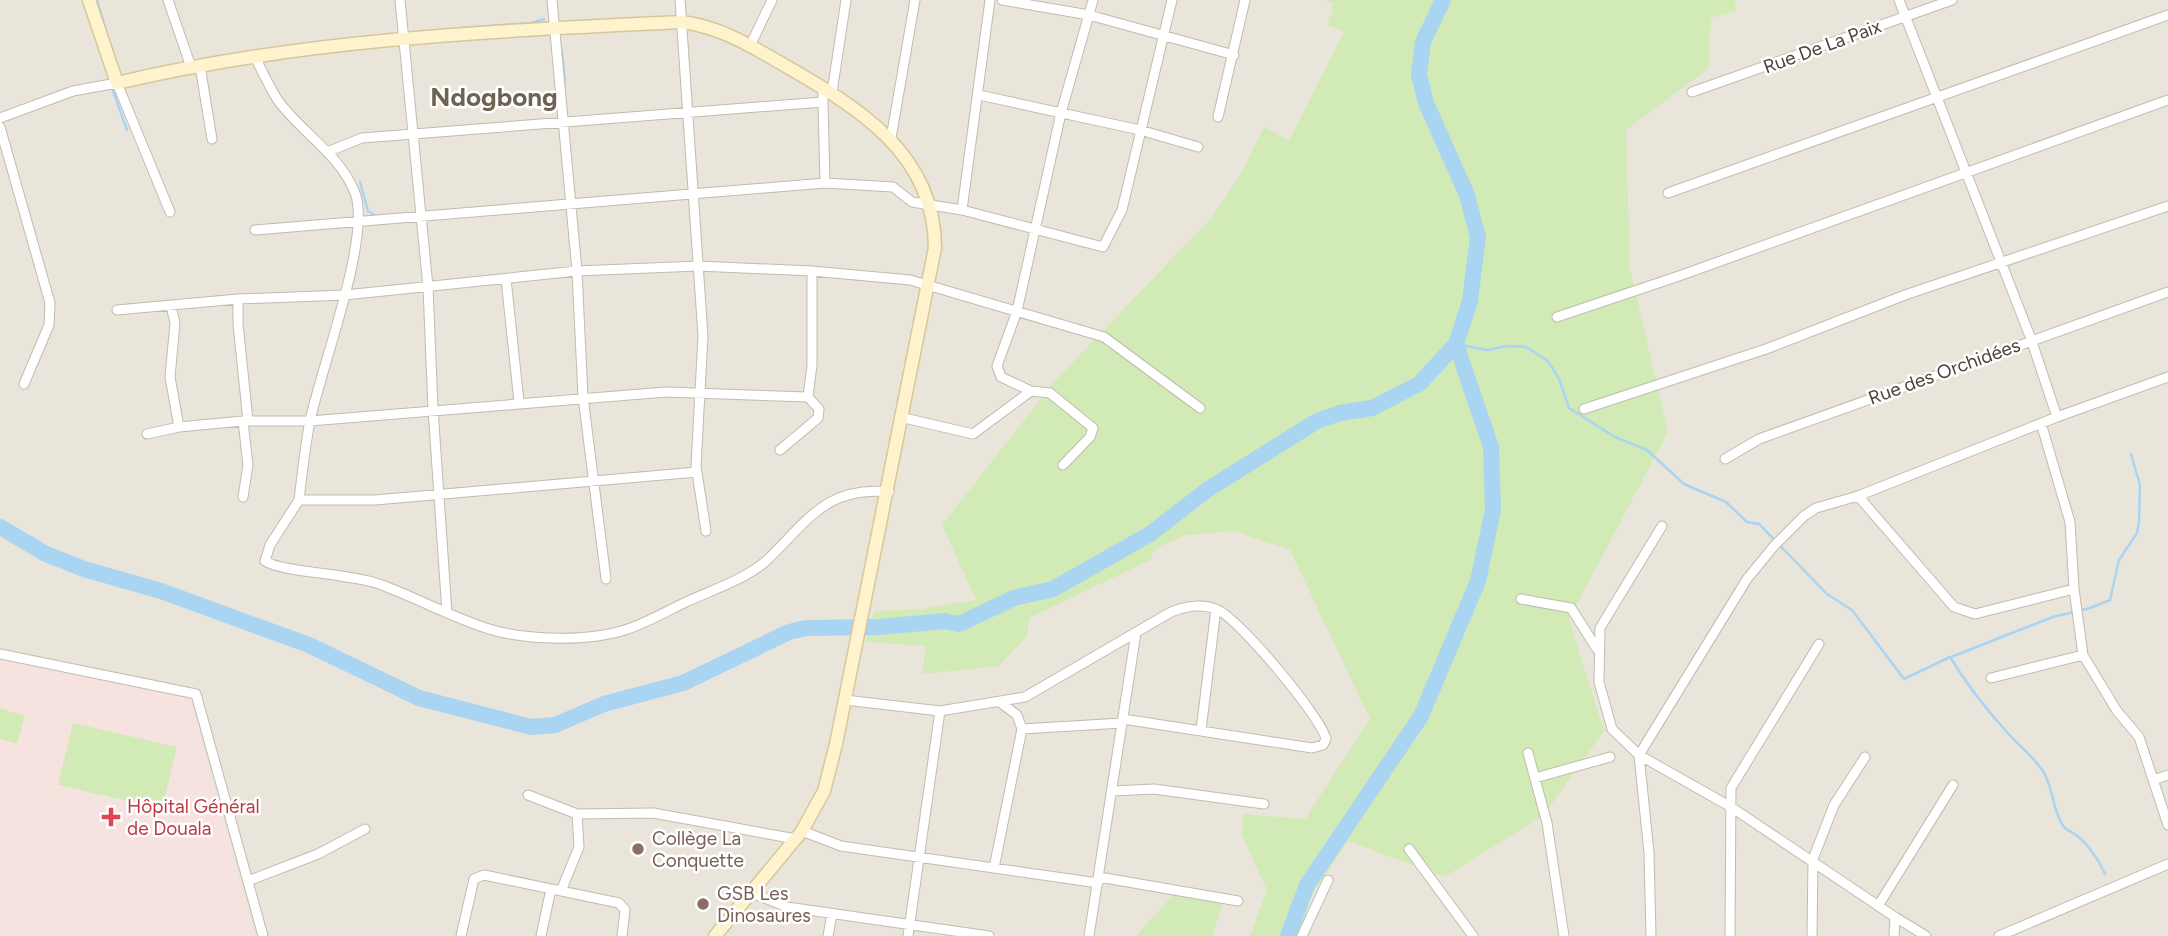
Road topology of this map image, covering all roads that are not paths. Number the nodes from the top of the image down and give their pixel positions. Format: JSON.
{"nodes":[{"id":1,"x":89,"y":0,"type":"edge"},
{"id":2,"x":168,"y":0,"type":"edge"},
{"id":3,"x":400,"y":0,"type":"edge"},
{"id":4,"x":552,"y":0,"type":"edge"},
{"id":5,"x":680,"y":0,"type":"edge"},
{"id":6,"x":774,"y":0,"type":"edge"},
{"id":7,"x":846,"y":0,"type":"edge"},
{"id":8,"x":915,"y":0,"type":"edge"},
{"id":9,"x":990,"y":0,"type":"edge"},
{"id":10,"x":1002,"y":0,"type":"edge"},
{"id":11,"x":1093,"y":0,"type":"edge"},
{"id":12,"x":1172,"y":0,"type":"edge"},
{"id":13,"x":1245,"y":0,"type":"edge"},
{"id":14,"x":1899,"y":0,"type":"edge"},
{"id":15,"x":1952,"y":0,"type":"edge"},
{"id":16,"x":1089,"y":15,"type":"junction"},
{"id":17,"x":2168,"y":15,"type":"edge"},
{"id":18,"x":1905,"y":16,"type":"junction"},
{"id":19,"x":682,"y":22,"type":"junction"},
{"id":20,"x":555,"y":30,"type":"junction"},
{"id":21,"x":1164,"y":36,"type":"junction"},
{"id":22,"x":404,"y":38,"type":"junction"},
{"id":23,"x":750,"y":46,"type":"junction"},
{"id":24,"x":1234,"y":55,"type":"junction"},
{"id":25,"x":255,"y":57,"type":"junction"},
{"id":26,"x":195,"y":67,"type":"junction"},
{"id":27,"x":117,"y":83,"type":"junction"},
{"id":28,"x":1692,"y":92,"type":"dead end"},
{"id":29,"x":826,"y":94,"type":"junction"},
{"id":30,"x":979,"y":95,"type":"junction"},
{"id":31,"x":1938,"y":96,"type":"junction"},
{"id":32,"x":2168,"y":100,"type":"edge"},
{"id":33,"x":1061,"y":113,"type":"junction"},
{"id":34,"x":686,"y":114,"type":"junction"},
{"id":35,"x":1218,"y":117,"type":"dead end"},
{"id":36,"x":0,"y":118,"type":"edge"},
{"id":37,"x":561,"y":122,"type":"junction"},
{"id":38,"x":0,"y":127,"type":"edge"},
{"id":39,"x":1140,"y":130,"type":"junction"},
{"id":40,"x":413,"y":134,"type":"junction"},
{"id":41,"x":891,"y":138,"type":"junction"},
{"id":42,"x":212,"y":139,"type":"dead end"},
{"id":43,"x":1198,"y":147,"type":"dead end"},
{"id":44,"x":327,"y":152,"type":"junction"},
{"id":45,"x":1964,"y":173,"type":"junction"},
{"id":46,"x":825,"y":183,"type":"junction"},
{"id":47,"x":1668,"y":193,"type":"dead end"},
{"id":48,"x":694,"y":194,"type":"junction"},
{"id":49,"x":571,"y":203,"type":"junction"},
{"id":50,"x":932,"y":205,"type":"junction"},
{"id":51,"x":2168,"y":206,"type":"edge"},
{"id":52,"x":962,"y":211,"type":"junction"},
{"id":53,"x":170,"y":212,"type":"dead end"},
{"id":54,"x":422,"y":215,"type":"junction"},
{"id":55,"x":359,"y":220,"type":"junction"},
{"id":56,"x":255,"y":230,"type":"dead end"},
{"id":57,"x":1036,"y":231,"type":"junction"},
{"id":58,"x":2001,"y":262,"type":"junction"},
{"id":59,"x":698,"y":266,"type":"junction"},
{"id":60,"x":577,"y":271,"type":"junction"},
{"id":61,"x":812,"y":271,"type":"junction"},
{"id":62,"x":506,"y":279,"type":"junction"},
{"id":63,"x":929,"y":284,"type":"junction"},
{"id":64,"x":428,"y":287,"type":"junction"},
{"id":65,"x":2168,"y":292,"type":"edge"},
{"id":66,"x":345,"y":295,"type":"junction"},
{"id":67,"x":239,"y":299,"type":"junction"},
{"id":68,"x":170,"y":306,"type":"junction"},
{"id":69,"x":117,"y":310,"type":"dead end"},
{"id":70,"x":1017,"y":311,"type":"junction"},
{"id":71,"x":1557,"y":317,"type":"dead end"},
{"id":72,"x":2031,"y":339,"type":"junction"},
{"id":73,"x":2168,"y":377,"type":"edge"},
{"id":74,"x":24,"y":384,"type":"dead end"},
{"id":75,"x":1031,"y":391,"type":"junction"},
{"id":76,"x":699,"y":393,"type":"junction"},
{"id":77,"x":583,"y":397,"type":"junction"},
{"id":78,"x":808,"y":397,"type":"junction"},
{"id":79,"x":519,"y":402,"type":"junction"},
{"id":80,"x":1200,"y":408,"type":"dead end"},
{"id":81,"x":433,"y":409,"type":"junction"},
{"id":82,"x":1584,"y":409,"type":"dead end"},
{"id":83,"x":900,"y":417,"type":"junction"},
{"id":84,"x":2057,"y":417,"type":"junction"},
{"id":85,"x":246,"y":421,"type":"junction"},
{"id":86,"x":310,"y":421,"type":"junction"},
{"id":87,"x":2041,"y":423,"type":"junction"},
{"id":88,"x":179,"y":427,"type":"junction"},
{"id":89,"x":148,"y":434,"type":"dead end"},
{"id":90,"x":780,"y":450,"type":"dead end"},
{"id":91,"x":1725,"y":459,"type":"dead end"},
{"id":92,"x":1063,"y":465,"type":"dead end"},
{"id":93,"x":697,"y":472,"type":"junction"},
{"id":94,"x":592,"y":479,"type":"junction"},
{"id":95,"x":438,"y":492,"type":"junction"},
{"id":96,"x":889,"y":492,"type":"junction"},
{"id":97,"x":1858,"y":496,"type":"junction"},
{"id":98,"x":243,"y":497,"type":"dead end"},
{"id":99,"x":299,"y":500,"type":"junction"},
{"id":100,"x":1662,"y":527,"type":"dead end"},
{"id":101,"x":706,"y":531,"type":"dead end"},
{"id":102,"x":606,"y":579,"type":"dead end"},
{"id":103,"x":2074,"y":589,"type":"junction"},
{"id":104,"x":1521,"y":599,"type":"dead end"},
{"id":105,"x":1216,"y":609,"type":"junction"},
{"id":106,"x":447,"y":613,"type":"junction"},
{"id":107,"x":1136,"y":633,"type":"junction"},
{"id":108,"x":1819,"y":644,"type":"dead end"},
{"id":109,"x":1597,"y":649,"type":"junction"},
{"id":110,"x":0,"y":654,"type":"edge"},
{"id":111,"x":2082,"y":655,"type":"junction"},
{"id":112,"x":1991,"y":678,"type":"dead end"},
{"id":113,"x":845,"y":699,"type":"junction"},
{"id":114,"x":1001,"y":703,"type":"junction"},
{"id":115,"x":940,"y":711,"type":"junction"},
{"id":116,"x":1123,"y":721,"type":"junction"},
{"id":117,"x":1022,"y":729,"type":"junction"},
{"id":118,"x":1201,"y":730,"type":"junction"},
{"id":119,"x":1528,"y":753,"type":"dead end"},
{"id":120,"x":1639,"y":755,"type":"junction"},
{"id":121,"x":1611,"y":757,"type":"dead end"},
{"id":122,"x":1865,"y":757,"type":"dead end"},
{"id":123,"x":2168,"y":775,"type":"edge"},
{"id":124,"x":1535,"y":778,"type":"junction"},
{"id":125,"x":2153,"y":780,"type":"junction"},
{"id":126,"x":1953,"y":785,"type":"dead end"},
{"id":127,"x":1112,"y":792,"type":"junction"},
{"id":128,"x":528,"y":795,"type":"dead end"},
{"id":129,"x":1264,"y":804,"type":"dead end"},
{"id":130,"x":1731,"y":807,"type":"junction"},
{"id":131,"x":577,"y":814,"type":"junction"},
{"id":132,"x":2168,"y":825,"type":"edge"},
{"id":133,"x":365,"y":829,"type":"dead end"},
{"id":134,"x":799,"y":835,"type":"junction"},
{"id":135,"x":1409,"y":849,"type":"dead end"},
{"id":136,"x":922,"y":858,"type":"junction"},
{"id":137,"x":1813,"y":859,"type":"junction"},
{"id":138,"x":2168,"y":864,"type":"edge"},
{"id":139,"x":994,"y":868,"type":"junction"},
{"id":140,"x":1098,"y":880,"type":"junction"},
{"id":141,"x":1328,"y":880,"type":"dead end"},
{"id":142,"x":248,"y":881,"type":"junction"},
{"id":143,"x":556,"y":890,"type":"junction"},
{"id":144,"x":752,"y":893,"type":"junction"},
{"id":145,"x":1238,"y":901,"type":"dead end"},
{"id":146,"x":1878,"y":906,"type":"junction"},
{"id":147,"x":832,"y":914,"type":"junction"},
{"id":148,"x":1895,"y":917,"type":"junction"},
{"id":149,"x":909,"y":926,"type":"junction"},
{"id":150,"x":263,"y":936,"type":"edge"},
{"id":151,"x":461,"y":936,"type":"edge"},
{"id":152,"x":541,"y":936,"type":"edge"},
{"id":153,"x":622,"y":936,"type":"edge"},
{"id":154,"x":715,"y":936,"type":"edge"},
{"id":155,"x":828,"y":936,"type":"edge"},
{"id":156,"x":908,"y":936,"type":"edge"},
{"id":157,"x":989,"y":936,"type":"edge"},
{"id":158,"x":1089,"y":936,"type":"edge"},
{"id":159,"x":1302,"y":936,"type":"edge"},
{"id":160,"x":1473,"y":936,"type":"edge"},
{"id":161,"x":1564,"y":936,"type":"edge"},
{"id":162,"x":1651,"y":936,"type":"edge"},
{"id":163,"x":1730,"y":936,"type":"edge"},
{"id":164,"x":1812,"y":936,"type":"edge"},
{"id":165,"x":1894,"y":936,"type":"edge"},
{"id":166,"x":1926,"y":936,"type":"edge"},
{"id":167,"x":1999,"y":936,"type":"edge"}],
"edges":[{"from":1,"to":27,"type":"main road"},
{"from":2,"to":26,"type":"street"},
{"from":3,"to":22,"type":"street"},
{"from":4,"to":20,"type":"street"},
{"from":5,"to":19,"type":"street"},
{"from":6,"to":23,"type":"street"},
{"from":7,"to":29,"type":"street"},
{"from":8,"to":41,"type":"street"},
{"from":9,"to":30,"type":"street"},
{"from":10,"to":16,"type":"street"},
{"from":11,"to":16,"type":"street"},
{"from":12,"to":21,"type":"street"},
{"from":13,"to":24,"type":"street"},
{"from":14,"to":18,"type":"street"},
{"from":15,"to":18,"type":"street","name":"Rue De La Paix"},
{"from":16,"to":21,"type":"street"},
{"from":16,"to":33,"type":"street"},
{"from":17,"to":31,"type":"street"},
{"from":18,"to":28,"type":"street","name":"Rue De La Paix"},
{"from":18,"to":31,"type":"street"},
{"from":19,"to":20,"type":"main road"},
{"from":19,"to":23,"type":"main road"},
{"from":19,"to":34,"type":"street"},
{"from":20,"to":22,"type":"main road"},
{"from":20,"to":37,"type":"street"},
{"from":21,"to":24,"type":"street"},
{"from":21,"to":39,"type":"street"},
{"from":22,"to":25,"type":"main road"},
{"from":22,"to":40,"type":"street"},
{"from":23,"to":29,"type":"main road"},
{"from":24,"to":35,"type":"street"},
{"from":25,"to":26,"type":"main road"},
{"from":25,"to":44,"type":"street"},
{"from":26,"to":27,"type":"main road"},
{"from":26,"to":42,"type":"street"},
{"from":27,"to":36,"type":"street"},
{"from":27,"to":53,"type":"street"},
{"from":29,"to":34,"type":"street"},
{"from":29,"to":41,"type":"main road"},
{"from":29,"to":46,"type":"street"},
{"from":30,"to":33,"type":"street"},
{"from":30,"to":52,"type":"street"},
{"from":31,"to":45,"type":"street"},
{"from":31,"to":47,"type":"street"},
{"from":32,"to":45,"type":"street"},
{"from":33,"to":39,"type":"street"},
{"from":33,"to":57,"type":"street"},
{"from":34,"to":37,"type":"street"},
{"from":34,"to":48,"type":"street"},
{"from":37,"to":40,"type":"street"},
{"from":37,"to":49,"type":"street"},
{"from":38,"to":74,"type":"street"},
{"from":39,"to":43,"type":"street"},
{"from":39,"to":57,"type":"street"},
{"from":40,"to":44,"type":"street"},
{"from":40,"to":54,"type":"street"},
{"from":41,"to":50,"type":"main road"},
{"from":44,"to":55,"type":"street"},
{"from":45,"to":58,"type":"street"},
{"from":45,"to":71,"type":"street"},
{"from":46,"to":48,"type":"street"},
{"from":46,"to":50,"type":"street"},
{"from":48,"to":49,"type":"street"},
{"from":48,"to":59,"type":"street"},
{"from":49,"to":54,"type":"street"},
{"from":49,"to":60,"type":"street"},
{"from":50,"to":52,"type":"street"},
{"from":50,"to":63,"type":"main road"},
{"from":51,"to":58,"type":"street"},
{"from":52,"to":57,"type":"street"},
{"from":54,"to":55,"type":"street"},
{"from":54,"to":64,"type":"street"},
{"from":55,"to":56,"type":"street"},
{"from":55,"to":66,"type":"street"},
{"from":57,"to":70,"type":"street"},
{"from":58,"to":72,"type":"street"},
{"from":58,"to":82,"type":"street"},
{"from":59,"to":60,"type":"street"},
{"from":59,"to":61,"type":"street"},
{"from":59,"to":76,"type":"street"},
{"from":60,"to":62,"type":"street"},
{"from":60,"to":77,"type":"street"},
{"from":61,"to":63,"type":"street"},
{"from":61,"to":78,"type":"street"},
{"from":62,"to":64,"type":"street"},
{"from":62,"to":79,"type":"street"},
{"from":63,"to":70,"type":"street"},
{"from":63,"to":83,"type":"main road"},
{"from":64,"to":66,"type":"street"},
{"from":64,"to":81,"type":"street"},
{"from":65,"to":72,"type":"street","name":"Rue des Orchidées"},
{"from":66,"to":67,"type":"street"},
{"from":66,"to":86,"type":"street"},
{"from":67,"to":68,"type":"street"},
{"from":67,"to":85,"type":"street"},
{"from":68,"to":69,"type":"street"},
{"from":68,"to":88,"type":"street"},
{"from":70,"to":75,"type":"street"},
{"from":70,"to":80,"type":"street"},
{"from":72,"to":84,"type":"street"},
{"from":72,"to":91,"type":"street","name":"Rue des Orchidées"},
{"from":73,"to":84,"type":"street"},
{"from":75,"to":83,"type":"street"},
{"from":75,"to":92,"type":"street"},
{"from":76,"to":77,"type":"street"},
{"from":76,"to":78,"type":"street"},
{"from":76,"to":93,"type":"street"},
{"from":77,"to":79,"type":"street"},
{"from":77,"to":94,"type":"street"},
{"from":78,"to":90,"type":"street"},
{"from":79,"to":81,"type":"street"},
{"from":81,"to":86,"type":"street"},
{"from":81,"to":95,"type":"street"},
{"from":83,"to":96,"type":"main road"},
{"from":84,"to":87,"type":"street"},
{"from":85,"to":86,"type":"street"},
{"from":85,"to":88,"type":"street"},
{"from":85,"to":98,"type":"street"},
{"from":86,"to":99,"type":"street"},
{"from":87,"to":97,"type":"street"},
{"from":87,"to":103,"type":"street"},
{"from":88,"to":89,"type":"street"},
{"from":93,"to":94,"type":"street"},
{"from":93,"to":101,"type":"street"},
{"from":94,"to":95,"type":"street"},
{"from":94,"to":102,"type":"street"},
{"from":95,"to":99,"type":"street"},
{"from":95,"to":106,"type":"street"},
{"from":96,"to":106,"type":"street"},
{"from":96,"to":113,"type":"main road"},
{"from":97,"to":103,"type":"street"},
{"from":97,"to":120,"type":"street"},
{"from":99,"to":106,"type":"street"},
{"from":100,"to":109,"type":"street"},
{"from":103,"to":111,"type":"street"},
{"from":104,"to":109,"type":"street"},
{"from":105,"to":107,"type":"street"},
{"from":105,"to":118,"type":"street"},
{"from":105,"to":118,"type":"street"},
{"from":107,"to":114,"type":"street"},
{"from":107,"to":116,"type":"street"},
{"from":108,"to":130,"type":"street"},
{"from":109,"to":120,"type":"street"},
{"from":110,"to":142,"type":"street"},
{"from":111,"to":112,"type":"street"},
{"from":111,"to":125,"type":"street"},
{"from":113,"to":115,"type":"street"},
{"from":113,"to":134,"type":"main road"},
{"from":114,"to":115,"type":"street"},
{"from":114,"to":117,"type":"street"},
{"from":115,"to":136,"type":"street"},
{"from":116,"to":117,"type":"street"},
{"from":116,"to":118,"type":"street"},
{"from":116,"to":127,"type":"street"},
{"from":117,"to":139,"type":"street"},
{"from":119,"to":124,"type":"street"},
{"from":120,"to":130,"type":"street"},
{"from":120,"to":162,"type":"street"},
{"from":121,"to":124,"type":"street"},
{"from":122,"to":137,"type":"street"},
{"from":123,"to":125,"type":"street"},
{"from":124,"to":161,"type":"street"},
{"from":125,"to":132,"type":"street"},
{"from":126,"to":146,"type":"street"},
{"from":127,"to":129,"type":"street"},
{"from":127,"to":140,"type":"street"},
{"from":128,"to":131,"type":"street"},
{"from":130,"to":137,"type":"street"},
{"from":130,"to":163,"type":"street"},
{"from":131,"to":134,"type":"street"},
{"from":131,"to":143,"type":"street"},
{"from":133,"to":142,"type":"street"},
{"from":134,"to":136,"type":"street"},
{"from":134,"to":144,"type":"main road"},
{"from":135,"to":160,"type":"street"},
{"from":136,"to":139,"type":"street"},
{"from":136,"to":149,"type":"street"},
{"from":137,"to":146,"type":"street"},
{"from":137,"to":164,"type":"street"},
{"from":138,"to":167,"type":"street"},
{"from":139,"to":140,"type":"street"},
{"from":140,"to":145,"type":"street"},
{"from":140,"to":158,"type":"street"},
{"from":141,"to":159,"type":"street"},
{"from":142,"to":150,"type":"street"},
{"from":143,"to":151,"type":"street"},
{"from":143,"to":152,"type":"street"},
{"from":143,"to":153,"type":"street"},
{"from":144,"to":147,"type":"street"},
{"from":144,"to":154,"type":"main road"},
{"from":146,"to":148,"type":"street"},
{"from":147,"to":149,"type":"street"},
{"from":147,"to":155,"type":"street"},
{"from":148,"to":165,"type":"street"},
{"from":148,"to":166,"type":"street"},
{"from":149,"to":156,"type":"street"},
{"from":149,"to":157,"type":"street"}]}
